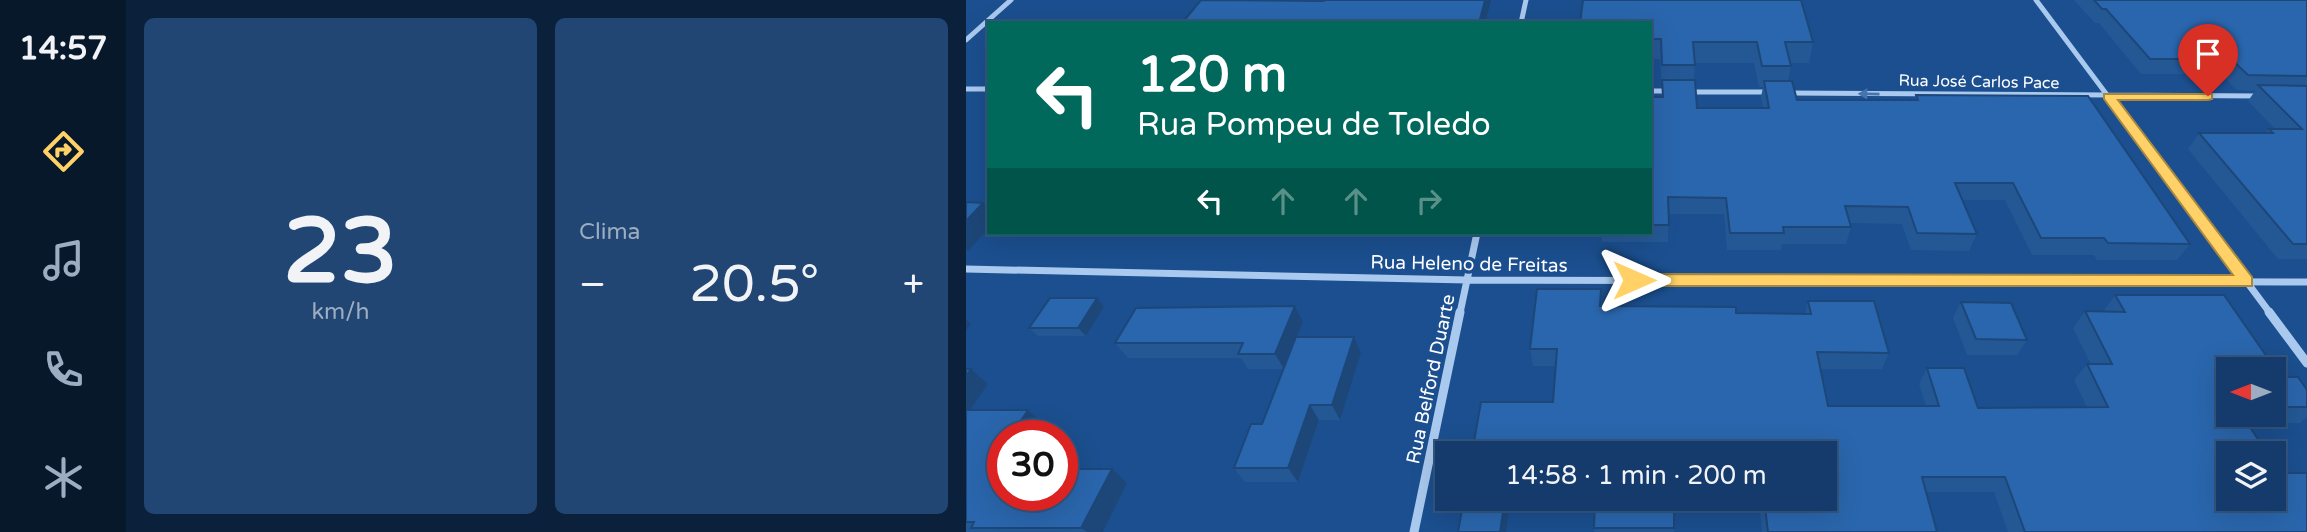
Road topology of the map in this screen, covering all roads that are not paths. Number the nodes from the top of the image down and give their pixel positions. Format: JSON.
{"nodes":[{"id":1,"x":1011,"y":0,"type":"edge"},
{"id":2,"x":1526,"y":0,"type":"edge"},
{"id":3,"x":2036,"y":0,"type":"edge"},
{"id":4,"x":987,"y":21,"type":"edge"},
{"id":5,"x":987,"y":21,"type":"edge"},
{"id":6,"x":1521,"y":21,"type":"edge"},
{"id":7,"x":966,"y":40,"type":"edge"},
{"id":8,"x":966,"y":89,"type":"edge"},
{"id":9,"x":987,"y":89,"type":"edge"},
{"id":10,"x":1652,"y":91,"type":"edge"},
{"id":11,"x":2108,"y":96,"type":"junction"},
{"id":12,"x":2267,"y":96,"type":"edge"},
{"id":13,"x":1477,"y":235,"type":"edge"},
{"id":14,"x":966,"y":270,"type":"edge"},
{"id":15,"x":1467,"y":280,"type":"junction"},
{"id":16,"x":2246,"y":282,"type":"junction"},
{"id":17,"x":2307,"y":282,"type":"edge"},
{"id":18,"x":2307,"y":363,"type":"edge"},
{"id":19,"x":1414,"y":532,"type":"edge"}],
"edges":[{"from":1,"to":5,"type":"street"},
{"from":2,"to":6,"type":"street"},
{"from":3,"to":11,"type":"street"},
{"from":4,"to":7,"type":"street"},
{"from":8,"to":9,"type":"street"},
{"from":11,"to":10,"type":"street","name":"Rua José Carlos Pace","one_way":true},
{"from":11,"to":12,"type":"street","name":"Rua José Carlos Pace"},
{"from":11,"to":16,"type":"street"},
{"from":13,"to":15,"type":"street","name":"Rua Belford Duarte"},
{"from":14,"to":15,"type":"street","name":"Rua Heleno de Freitas"},
{"from":15,"to":16,"type":"street","name":"Rua Heleno de Freitas"},
{"from":15,"to":19,"type":"street","name":"Rua Belford Duarte"},
{"from":16,"to":17,"type":"street","name":"Rua Heleno de Freitas"},
{"from":16,"to":18,"type":"street"}]}
